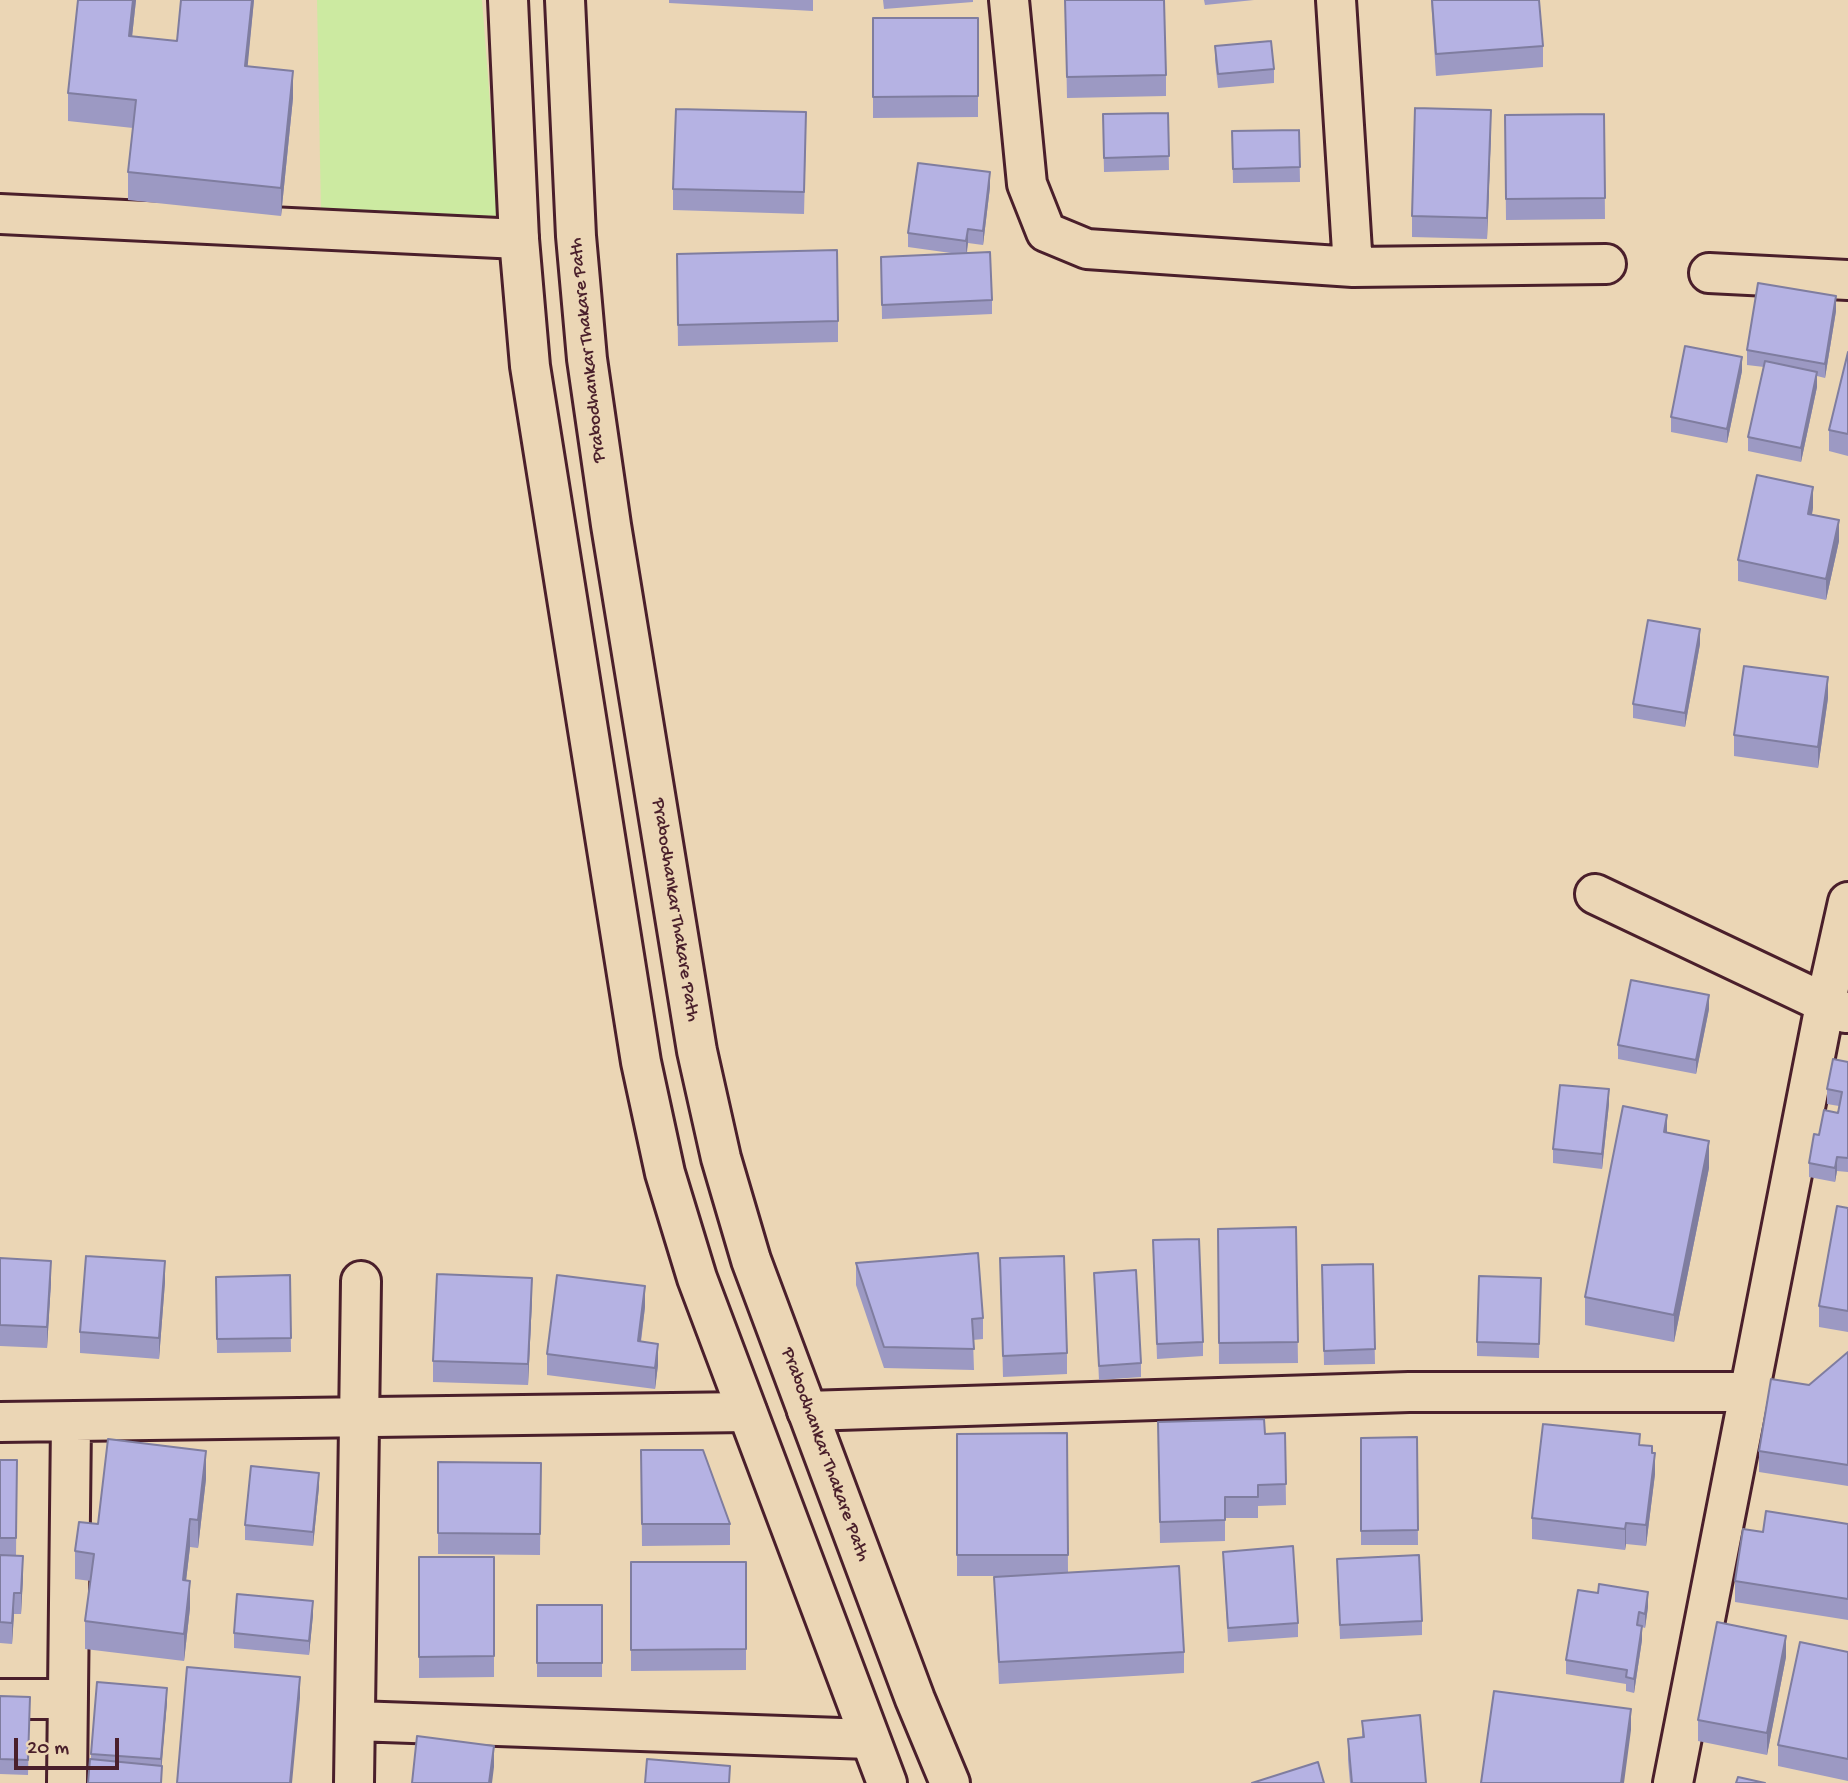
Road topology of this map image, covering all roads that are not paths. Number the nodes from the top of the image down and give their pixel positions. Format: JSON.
{"nodes":[{"id":1,"x":508,"y":0,"type":"edge"},
{"id":2,"x":565,"y":0,"type":"edge"},
{"id":3,"x":1009,"y":0,"type":"edge"},
{"id":4,"x":1336,"y":0,"type":"edge"},
{"id":5,"x":0,"y":214,"type":"edge"},
{"id":6,"x":519,"y":239,"type":"junction"},
{"id":7,"x":1606,"y":264,"type":"dead end"},
{"id":8,"x":1353,"y":267,"type":"junction"},
{"id":9,"x":1709,"y":273,"type":"dead end"},
{"id":10,"x":1848,"y":280,"type":"edge"},
{"id":11,"x":1595,"y":894,"type":"dead end"},
{"id":12,"x":1848,"y":902,"type":"edge"},
{"id":13,"x":1836,"y":1009,"type":"edge"},
{"id":14,"x":361,"y":1281,"type":"dead end"},
{"id":15,"x":1749,"y":1392,"type":"junction"},
{"id":16,"x":807,"y":1411,"type":"junction"},
{"id":17,"x":747,"y":1412,"type":"junction"},
{"id":18,"x":359,"y":1418,"type":"junction"},
{"id":19,"x":0,"y":1422,"type":"edge"},
{"id":20,"x":71,"y":1422,"type":"junction"},
{"id":21,"x":0,"y":1699,"type":"edge"},
{"id":22,"x":68,"y":1699,"type":"junction"},
{"id":23,"x":355,"y":1721,"type":"junction"},
{"id":24,"x":869,"y":1739,"type":"junction"},
{"id":25,"x":67,"y":1783,"type":"edge"},
{"id":26,"x":354,"y":1783,"type":"edge"},
{"id":27,"x":887,"y":1783,"type":"edge"},
{"id":28,"x":950,"y":1783,"type":"edge"},
{"id":29,"x":1673,"y":1783,"type":"edge"}],
"edges":[{"from":1,"to":6,"type":"street"},
{"from":2,"to":16,"type":"street","name":"Prabodhankar Thakare Path"},
{"from":3,"to":8,"type":"street"},
{"from":4,"to":8,"type":"street"},
{"from":5,"to":6,"type":"street"},
{"from":6,"to":17,"type":"street"},
{"from":7,"to":8,"type":"street"},
{"from":9,"to":10,"type":"street"},
{"from":11,"to":13,"type":"street"},
{"from":12,"to":13,"type":"street"},
{"from":13,"to":15,"type":"street"},
{"from":14,"to":18,"type":"street"},
{"from":15,"to":16,"type":"street"},
{"from":15,"to":29,"type":"street"},
{"from":16,"to":28,"type":"street","name":"Prabodhankar Thakare Path"},
{"from":17,"to":18,"type":"street"},
{"from":17,"to":24,"type":"street"},
{"from":18,"to":20,"type":"street"},
{"from":18,"to":23,"type":"street"},
{"from":19,"to":20,"type":"street"},
{"from":20,"to":22,"type":"street"},
{"from":21,"to":22,"type":"street"},
{"from":22,"to":25,"type":"street"},
{"from":23,"to":24,"type":"street"},
{"from":23,"to":26,"type":"street"},
{"from":24,"to":27,"type":"street"}]}
